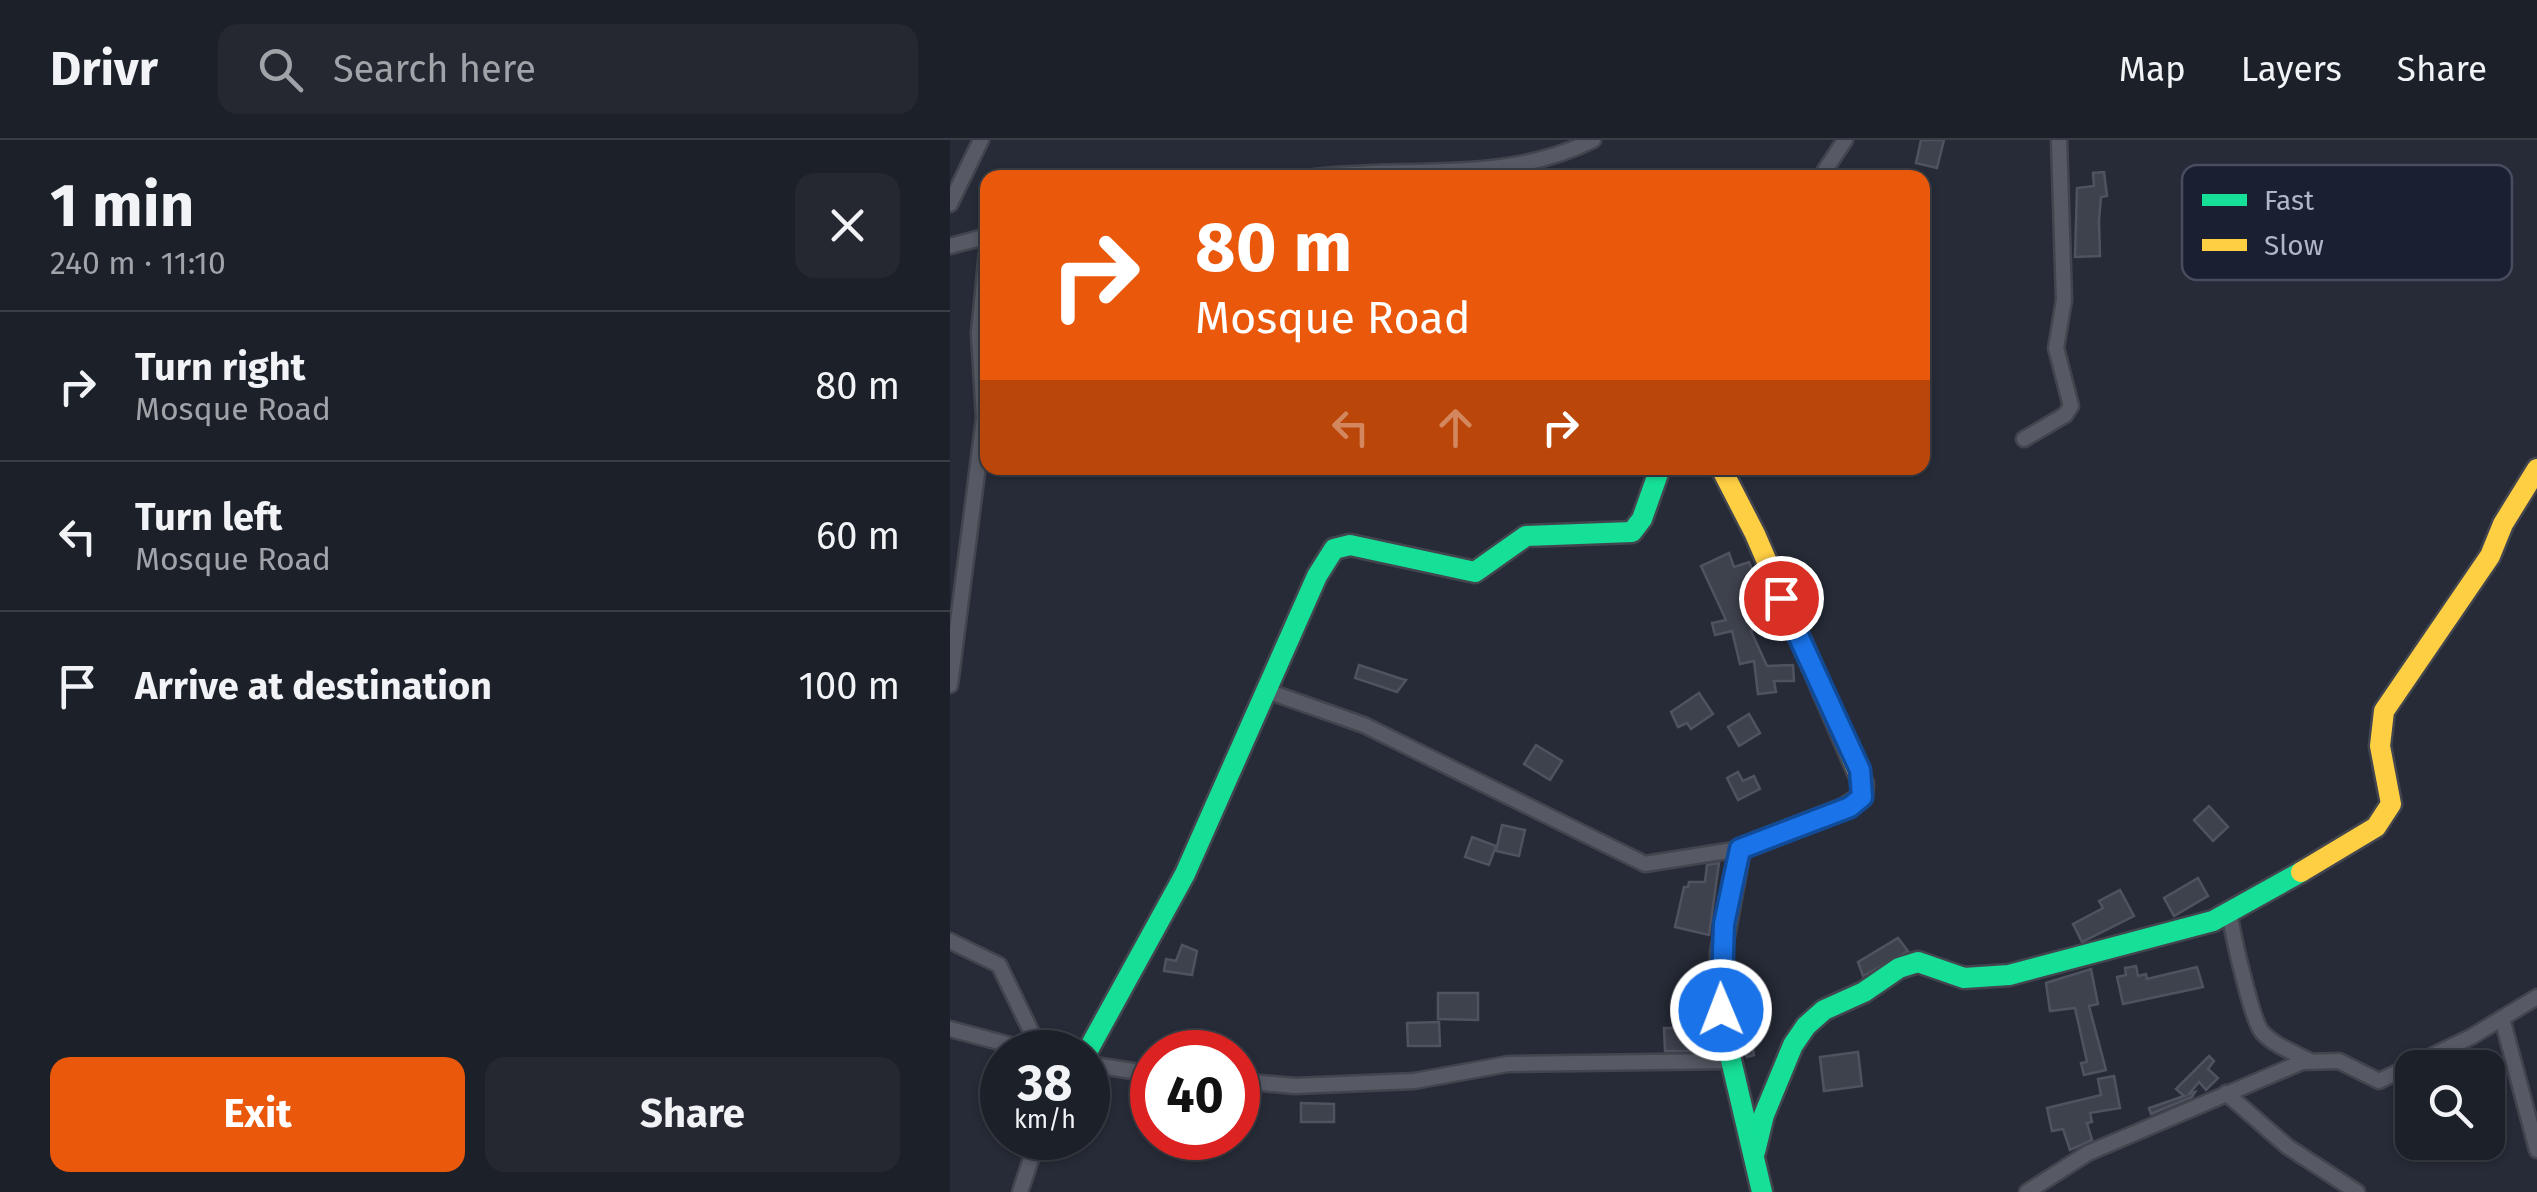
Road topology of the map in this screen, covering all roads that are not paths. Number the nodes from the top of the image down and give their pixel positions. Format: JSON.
{"nodes":[{"id":1,"x":980,"y":140,"type":"edge"},
{"id":2,"x":1593,"y":140,"type":"edge"},
{"id":3,"x":1845,"y":140,"type":"edge"},
{"id":4,"x":2059,"y":140,"type":"edge"},
{"id":5,"x":1482,"y":170,"type":"edge"},
{"id":6,"x":1825,"y":170,"type":"edge"},
{"id":7,"x":950,"y":204,"type":"edge"},
{"id":8,"x":980,"y":240,"type":"edge"},
{"id":9,"x":950,"y":246,"type":"edge"},
{"id":10,"x":980,"y":322,"type":"edge"},
{"id":11,"x":980,"y":350,"type":"edge"},
{"id":12,"x":2024,"y":439,"type":"dead end"},
{"id":13,"x":980,"y":449,"type":"edge"},
{"id":14,"x":2537,"y":469,"type":"edge"},
{"id":15,"x":1658,"y":475,"type":"edge"},
{"id":16,"x":1725,"y":475,"type":"edge"},
{"id":17,"x":950,"y":685,"type":"edge"},
{"id":18,"x":1266,"y":691,"type":"junction"},
{"id":19,"x":1740,"y":849,"type":"junction"},
{"id":20,"x":2230,"y":916,"type":"junction"},
{"id":21,"x":950,"y":941,"type":"edge"},
{"id":22,"x":2537,"y":997,"type":"edge"},
{"id":23,"x":2502,"y":1018,"type":"junction"},
{"id":24,"x":950,"y":1029,"type":"edge"},
{"id":25,"x":1029,"y":1030,"type":"edge"},
{"id":26,"x":1098,"y":1030,"type":"edge"},
{"id":27,"x":980,"y":1037,"type":"edge"},
{"id":28,"x":1728,"y":1060,"type":"junction"},
{"id":29,"x":2310,"y":1061,"type":"junction"},
{"id":30,"x":1260,"y":1083,"type":"edge"},
{"id":31,"x":2226,"y":1093,"type":"junction"},
{"id":32,"x":2537,"y":1150,"type":"edge"},
{"id":33,"x":1755,"y":1152,"type":"junction"},
{"id":34,"x":1031,"y":1160,"type":"edge"},
{"id":35,"x":1020,"y":1192,"type":"edge"},
{"id":36,"x":1762,"y":1192,"type":"edge"},
{"id":37,"x":2027,"y":1192,"type":"edge"},
{"id":38,"x":2357,"y":1192,"type":"edge"}],
"edges":[{"from":1,"to":7,"type":"street"},
{"from":2,"to":5,"type":"street"},
{"from":3,"to":6,"type":"street"},
{"from":4,"to":12,"type":"street"},
{"from":8,"to":9,"type":"street"},
{"from":10,"to":11,"type":"street"},
{"from":13,"to":17,"type":"street"},
{"from":14,"to":20,"type":"street"},
{"from":15,"to":18,"type":"street"},
{"from":16,"to":19,"type":"street"},
{"from":18,"to":19,"type":"street"},
{"from":18,"to":26,"type":"street"},
{"from":19,"to":28,"type":"street"},
{"from":20,"to":29,"type":"street"},
{"from":20,"to":33,"type":"street"},
{"from":21,"to":25,"type":"street"},
{"from":22,"to":23,"type":"street"},
{"from":23,"to":29,"type":"street"},
{"from":23,"to":32,"type":"street"},
{"from":24,"to":27,"type":"street"},
{"from":28,"to":30,"type":"street"},
{"from":28,"to":33,"type":"street"},
{"from":29,"to":31,"type":"street"},
{"from":31,"to":37,"type":"street"},
{"from":31,"to":38,"type":"street"},
{"from":33,"to":36,"type":"street"},
{"from":34,"to":35,"type":"street"}]}
